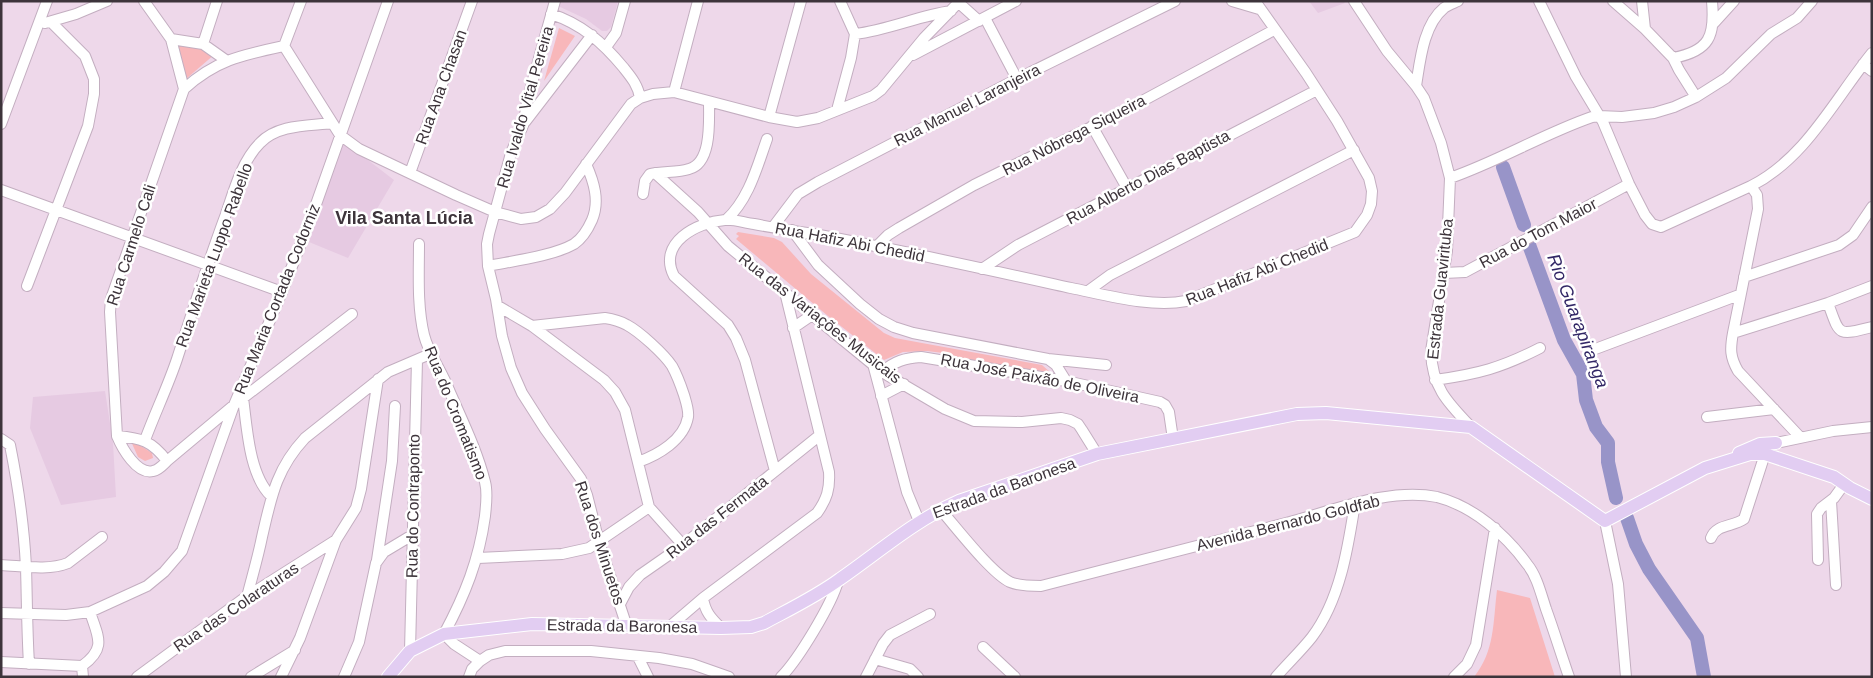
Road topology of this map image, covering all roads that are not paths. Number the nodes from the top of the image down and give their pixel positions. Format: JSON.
{"nodes":[{"id":1,"x":47,"y":1,"type":"edge"},
{"id":2,"x":107,"y":1,"type":"edge"},
{"id":3,"x":144,"y":1,"type":"edge"},
{"id":4,"x":217,"y":1,"type":"edge"},
{"id":5,"x":301,"y":1,"type":"edge"},
{"id":6,"x":388,"y":1,"type":"edge"},
{"id":7,"x":472,"y":1,"type":"edge"},
{"id":8,"x":555,"y":1,"type":"edge"},
{"id":9,"x":625,"y":1,"type":"edge"},
{"id":10,"x":698,"y":1,"type":"edge"},
{"id":11,"x":801,"y":1,"type":"edge"},
{"id":12,"x":840,"y":1,"type":"edge"},
{"id":13,"x":1016,"y":1,"type":"edge"},
{"id":14,"x":1175,"y":1,"type":"edge"},
{"id":15,"x":1232,"y":1,"type":"edge"},
{"id":16,"x":1354,"y":1,"type":"edge"},
{"id":17,"x":1458,"y":1,"type":"edge"},
{"id":18,"x":1539,"y":1,"type":"edge"},
{"id":19,"x":1613,"y":1,"type":"edge"},
{"id":20,"x":1642,"y":1,"type":"edge"},
{"id":21,"x":1712,"y":1,"type":"edge"},
{"id":22,"x":1734,"y":1,"type":"edge"},
{"id":23,"x":1812,"y":1,"type":"edge"},
{"id":24,"x":960,"y":2,"type":"edge"},
{"id":25,"x":1257,"y":5,"type":"edge"},
{"id":26,"x":1440,"y":5,"type":"edge"},
{"id":27,"x":951,"y":12,"type":"junction"},
{"id":28,"x":551,"y":14,"type":"junction"},
{"id":29,"x":982,"y":20,"type":"junction"},
{"id":30,"x":51,"y":22,"type":"junction"},
{"id":31,"x":39,"y":23,"type":"junction"},
{"id":32,"x":1714,"y":23,"type":"junction"},
{"id":33,"x":1645,"y":29,"type":"junction"},
{"id":34,"x":1274,"y":30,"type":"junction"},
{"id":35,"x":855,"y":34,"type":"junction"},
{"id":36,"x":592,"y":35,"type":"junction"},
{"id":37,"x":170,"y":38,"type":"junction"},
{"id":38,"x":202,"y":44,"type":"junction"},
{"id":39,"x":284,"y":46,"type":"junction"},
{"id":40,"x":606,"y":47,"type":"junction"},
{"id":41,"x":1872,"y":53,"type":"edge"},
{"id":42,"x":908,"y":57,"type":"junction"},
{"id":43,"x":1673,"y":58,"type":"junction"},
{"id":44,"x":226,"y":61,"type":"junction"},
{"id":45,"x":1863,"y":64,"type":"junction"},
{"id":46,"x":1872,"y":71,"type":"edge"},
{"id":47,"x":1018,"y":79,"type":"junction"},
{"id":48,"x":1416,"y":86,"type":"junction"},
{"id":49,"x":184,"y":89,"type":"junction"},
{"id":50,"x":1316,"y":90,"type":"junction"},
{"id":51,"x":674,"y":92,"type":"junction"},
{"id":52,"x":1696,"y":97,"type":"junction"},
{"id":53,"x":640,"y":98,"type":"junction"},
{"id":54,"x":710,"y":102,"type":"junction"},
{"id":55,"x":837,"y":110,"type":"junction"},
{"id":56,"x":1599,"y":116,"type":"junction"},
{"id":57,"x":769,"y":117,"type":"junction"},
{"id":58,"x":332,"y":123,"type":"junction"},
{"id":59,"x":524,"y":123,"type":"junction"},
{"id":60,"x":1,"y":124,"type":"edge"},
{"id":61,"x":1092,"y":126,"type":"junction"},
{"id":62,"x":340,"y":135,"type":"junction"},
{"id":63,"x":767,"y":140,"type":"dead end"},
{"id":64,"x":1354,"y":150,"type":"junction"},
{"id":65,"x":586,"y":164,"type":"junction"},
{"id":66,"x":655,"y":172,"type":"junction"},
{"id":67,"x":410,"y":173,"type":"junction"},
{"id":68,"x":1450,"y":178,"type":"junction"},
{"id":69,"x":1630,"y":184,"type":"junction"},
{"id":70,"x":1751,"y":186,"type":"junction"},
{"id":71,"x":1127,"y":188,"type":"junction"},
{"id":72,"x":1,"y":190,"type":"edge"},
{"id":73,"x":643,"y":194,"type":"dead end"},
{"id":74,"x":1872,"y":207,"type":"edge"},
{"id":75,"x":54,"y":210,"type":"junction"},
{"id":76,"x":495,"y":212,"type":"junction"},
{"id":77,"x":726,"y":220,"type":"junction"},
{"id":78,"x":706,"y":223,"type":"junction"},
{"id":79,"x":773,"y":227,"type":"junction"},
{"id":80,"x":792,"y":230,"type":"junction"},
{"id":81,"x":133,"y":237,"type":"junction"},
{"id":82,"x":419,"y":244,"type":"dead end"},
{"id":83,"x":877,"y":246,"type":"junction"},
{"id":84,"x":207,"y":264,"type":"junction"},
{"id":85,"x":488,"y":266,"type":"junction"},
{"id":86,"x":982,"y":268,"type":"junction"},
{"id":87,"x":1444,"y":273,"type":"junction"},
{"id":88,"x":1744,"y":277,"type":"junction"},
{"id":89,"x":27,"y":286,"type":"dead end"},
{"id":90,"x":1872,"y":286,"type":"edge"},
{"id":91,"x":1088,"y":291,"type":"junction"},
{"id":92,"x":282,"y":292,"type":"junction"},
{"id":93,"x":785,"y":292,"type":"junction"},
{"id":94,"x":1740,"y":295,"type":"junction"},
{"id":95,"x":1828,"y":303,"type":"junction"},
{"id":96,"x":498,"y":306,"type":"junction"},
{"id":97,"x":352,"y":314,"type":"dead end"},
{"id":98,"x":812,"y":315,"type":"junction"},
{"id":99,"x":532,"y":326,"type":"junction"},
{"id":100,"x":1872,"y":327,"type":"edge"},
{"id":101,"x":793,"y":328,"type":"junction"},
{"id":102,"x":1733,"y":333,"type":"junction"},
{"id":103,"x":1540,"y":348,"type":"dead end"},
{"id":104,"x":1590,"y":351,"type":"dead end"},
{"id":105,"x":430,"y":354,"type":"junction"},
{"id":106,"x":1048,"y":359,"type":"junction"},
{"id":107,"x":416,"y":360,"type":"junction"},
{"id":108,"x":873,"y":364,"type":"junction"},
{"id":109,"x":1106,"y":365,"type":"dead end"},
{"id":110,"x":882,"y":372,"type":"junction"},
{"id":111,"x":378,"y":379,"type":"junction"},
{"id":112,"x":1435,"y":380,"type":"junction"},
{"id":113,"x":1066,"y":381,"type":"junction"},
{"id":114,"x":904,"y":384,"type":"junction"},
{"id":115,"x":881,"y":396,"type":"junction"},
{"id":116,"x":243,"y":398,"type":"junction"},
{"id":117,"x":234,"y":405,"type":"junction"},
{"id":118,"x":395,"y":406,"type":"dead end"},
{"id":119,"x":1774,"y":409,"type":"junction"},
{"id":120,"x":1707,"y":417,"type":"dead end"},
{"id":121,"x":1472,"y":427,"type":"junction"},
{"id":122,"x":1872,"y":427,"type":"edge"},
{"id":123,"x":820,"y":435,"type":"junction"},
{"id":124,"x":117,"y":436,"type":"junction"},
{"id":125,"x":1795,"y":438,"type":"junction"},
{"id":126,"x":1,"y":439,"type":"edge"},
{"id":127,"x":1174,"y":439,"type":"junction"},
{"id":128,"x":145,"y":440,"type":"junction"},
{"id":129,"x":1776,"y":443,"type":"junction"},
{"id":130,"x":1097,"y":454,"type":"junction"},
{"id":131,"x":1729,"y":460,"type":"junction"},
{"id":132,"x":1766,"y":461,"type":"junction"},
{"id":133,"x":167,"y":462,"type":"junction"},
{"id":134,"x":638,"y":462,"type":"junction"},
{"id":135,"x":774,"y":471,"type":"junction"},
{"id":136,"x":1846,"y":488,"type":"junction"},
{"id":137,"x":271,"y":496,"type":"junction"},
{"id":138,"x":1872,"y":499,"type":"edge"},
{"id":139,"x":1831,"y":502,"type":"junction"},
{"id":140,"x":1355,"y":503,"type":"junction"},
{"id":141,"x":649,"y":507,"type":"junction"},
{"id":142,"x":940,"y":509,"type":"junction"},
{"id":143,"x":919,"y":521,"type":"junction"},
{"id":144,"x":1605,"y":521,"type":"junction"},
{"id":145,"x":1495,"y":528,"type":"junction"},
{"id":146,"x":414,"y":534,"type":"junction"},
{"id":147,"x":102,"y":537,"type":"dead end"},
{"id":148,"x":1711,"y":538,"type":"dead end"},
{"id":149,"x":336,"y":540,"type":"junction"},
{"id":150,"x":599,"y":542,"type":"junction"},
{"id":151,"x":683,"y":545,"type":"junction"},
{"id":152,"x":478,"y":558,"type":"junction"},
{"id":153,"x":1818,"y":560,"type":"dead end"},
{"id":154,"x":376,"y":563,"type":"junction"},
{"id":155,"x":1,"y":566,"type":"edge"},
{"id":156,"x":26,"y":566,"type":"junction"},
{"id":157,"x":838,"y":581,"type":"junction"},
{"id":158,"x":1836,"y":585,"type":"dead end"},
{"id":159,"x":247,"y":597,"type":"junction"},
{"id":160,"x":703,"y":598,"type":"junction"},
{"id":161,"x":620,"y":604,"type":"junction"},
{"id":162,"x":90,"y":612,"type":"junction"},
{"id":163,"x":1,"y":613,"type":"edge"},
{"id":164,"x":26,"y":614,"type":"junction"},
{"id":165,"x":930,"y":614,"type":"dead end"},
{"id":166,"x":627,"y":627,"type":"junction"},
{"id":167,"x":668,"y":628,"type":"junction"},
{"id":168,"x":721,"y":628,"type":"junction"},
{"id":169,"x":444,"y":634,"type":"junction"},
{"id":170,"x":983,"y":647,"type":"dead end"},
{"id":171,"x":295,"y":650,"type":"junction"},
{"id":172,"x":410,"y":651,"type":"junction"},
{"id":173,"x":638,"y":657,"type":"junction"},
{"id":174,"x":875,"y":659,"type":"junction"},
{"id":175,"x":480,"y":661,"type":"junction"},
{"id":176,"x":1,"y":662,"type":"edge"},
{"id":177,"x":29,"y":664,"type":"junction"},
{"id":178,"x":82,"y":666,"type":"junction"},
{"id":179,"x":82,"y":677,"type":"edge"},
{"id":180,"x":137,"y":677,"type":"edge"},
{"id":181,"x":251,"y":677,"type":"edge"},
{"id":182,"x":281,"y":677,"type":"edge"},
{"id":183,"x":344,"y":677,"type":"edge"},
{"id":184,"x":388,"y":677,"type":"edge"},
{"id":185,"x":469,"y":677,"type":"edge"},
{"id":186,"x":648,"y":677,"type":"edge"},
{"id":187,"x":730,"y":677,"type":"edge"},
{"id":188,"x":781,"y":677,"type":"edge"},
{"id":189,"x":866,"y":677,"type":"edge"},
{"id":190,"x":918,"y":677,"type":"edge"},
{"id":191,"x":1015,"y":677,"type":"edge"},
{"id":192,"x":1276,"y":677,"type":"edge"},
{"id":193,"x":1454,"y":677,"type":"edge"},
{"id":194,"x":1569,"y":677,"type":"edge"},
{"id":195,"x":1626,"y":677,"type":"edge"}],
"edges":[{"from":1,"to":31,"type":"street"},
{"from":2,"to":30,"type":"street"},
{"from":3,"to":37,"type":"street"},
{"from":4,"to":38,"type":"street"},
{"from":5,"to":39,"type":"street"},
{"from":6,"to":62,"type":"street","name":"Rua Maria Cortada Codorniz"},
{"from":7,"to":67,"type":"street","name":"Rua Ana Chasan"},
{"from":8,"to":28,"type":"street","name":"Rua Ivaldo Vital Pereira"},
{"from":9,"to":40,"type":"street"},
{"from":10,"to":51,"type":"street"},
{"from":11,"to":57,"type":"street"},
{"from":12,"to":35,"type":"street"},
{"from":13,"to":29,"type":"street"},
{"from":14,"to":47,"type":"street","name":"Rua Manuel Laranjeira"},
{"from":15,"to":25,"type":"street","name":"Rua Hafiz Abi Chedid"},
{"from":16,"to":48,"type":"street","name":"Estrada Guavirituba"},
{"from":17,"to":26,"type":"street"},
{"from":18,"to":56,"type":"street"},
{"from":19,"to":33,"type":"street"},
{"from":20,"to":33,"type":"street"},
{"from":21,"to":32,"type":"street"},
{"from":22,"to":32,"type":"street"},
{"from":23,"to":52,"type":"street"},
{"from":24,"to":27,"type":"street"},
{"from":24,"to":29,"type":"street"},
{"from":25,"to":34,"type":"street","name":"Rua Hafiz Abi Chedid"},
{"from":26,"to":48,"type":"street"},
{"from":27,"to":35,"type":"street"},
{"from":27,"to":42,"type":"street"},
{"from":28,"to":36,"type":"street"},
{"from":28,"to":59,"type":"street","name":"Rua Ivaldo Vital Pereira"},
{"from":29,"to":42,"type":"street"},
{"from":29,"to":47,"type":"street"},
{"from":30,"to":31,"type":"street"},
{"from":30,"to":75,"type":"street"},
{"from":31,"to":60,"type":"street"},
{"from":32,"to":43,"type":"street"},
{"from":33,"to":43,"type":"street"},
{"from":34,"to":50,"type":"street","name":"Rua Hafiz Abi Chedid"},
{"from":34,"to":61,"type":"street","name":"Rua Nóbrega Siqueira"},
{"from":35,"to":55,"type":"street"},
{"from":36,"to":40,"type":"street"},
{"from":36,"to":59,"type":"street"},
{"from":37,"to":38,"type":"street"},
{"from":37,"to":49,"type":"street"},
{"from":38,"to":44,"type":"street"},
{"from":39,"to":44,"type":"street"},
{"from":39,"to":58,"type":"street"},
{"from":40,"to":53,"type":"street"},
{"from":41,"to":45,"type":"street"},
{"from":42,"to":55,"type":"street"},
{"from":43,"to":52,"type":"street"},
{"from":44,"to":49,"type":"street"},
{"from":45,"to":46,"type":"street"},
{"from":45,"to":70,"type":"street"},
{"from":47,"to":79,"type":"street","name":"Rua Manuel Laranjeira"},
{"from":48,"to":68,"type":"street","name":"Estrada Guavirituba"},
{"from":49,"to":81,"type":"street","name":"Rua Carmelo Cali"},
{"from":50,"to":64,"type":"street","name":"Rua Hafiz Abi Chedid"},
{"from":50,"to":71,"type":"street","name":"Rua Alberto Dias Baptista"},
{"from":51,"to":53,"type":"street"},
{"from":51,"to":54,"type":"street"},
{"from":52,"to":56,"type":"street"},
{"from":53,"to":65,"type":"street"},
{"from":54,"to":57,"type":"street"},
{"from":54,"to":66,"type":"street"},
{"from":55,"to":57,"type":"street"},
{"from":56,"to":68,"type":"street"},
{"from":56,"to":69,"type":"street"},
{"from":58,"to":62,"type":"street"},
{"from":58,"to":84,"type":"street","name":"Rua Marieta Luppo Rabello"},
{"from":59,"to":76,"type":"street","name":"Rua Ivaldo Vital Pereira"},
{"from":61,"to":71,"type":"street"},
{"from":61,"to":83,"type":"street","name":"Rua Nóbrega Siqueira"},
{"from":62,"to":67,"type":"street"},
{"from":62,"to":92,"type":"street","name":"Rua Maria Cortada Codorniz"},
{"from":63,"to":77,"type":"street"},
{"from":64,"to":91,"type":"street"},
{"from":64,"to":91,"type":"street","name":"Rua Hafiz Abi Chedid"},
{"from":65,"to":76,"type":"street"},
{"from":65,"to":85,"type":"street"},
{"from":66,"to":73,"type":"street"},
{"from":66,"to":78,"type":"street","name":"Rua das Variações Musicais"},
{"from":67,"to":76,"type":"street"},
{"from":68,"to":87,"type":"street","name":"Estrada Guavirituba"},
{"from":69,"to":70,"type":"street"},
{"from":69,"to":87,"type":"street","name":"Rua do Tom Maior"},
{"from":70,"to":88,"type":"street"},
{"from":71,"to":86,"type":"street","name":"Rua Alberto Dias Baptista"},
{"from":72,"to":75,"type":"street"},
{"from":74,"to":88,"type":"street"},
{"from":75,"to":81,"type":"street"},
{"from":75,"to":89,"type":"street"},
{"from":76,"to":85,"type":"street","name":"Rua dos Minuetos"},
{"from":77,"to":78,"type":"street","name":"Rua Hafiz Abi Chedid"},
{"from":77,"to":79,"type":"street","name":"Rua Hafiz Abi Chedid"},
{"from":78,"to":93,"type":"street","name":"Rua das Variações Musicais"},
{"from":78,"to":135,"type":"street"},
{"from":79,"to":80,"type":"street","name":"Rua Hafiz Abi Chedid"},
{"from":80,"to":83,"type":"street","name":"Rua Hafiz Abi Chedid"},
{"from":80,"to":106,"type":"street"},
{"from":81,"to":84,"type":"street"},
{"from":81,"to":124,"type":"street","name":"Rua Carmelo Cali"},
{"from":82,"to":105,"type":"street","name":"Rua do Cromatismo"},
{"from":83,"to":86,"type":"street","name":"Rua Hafiz Abi Chedid"},
{"from":84,"to":92,"type":"street"},
{"from":84,"to":128,"type":"street","name":"Rua Marieta Luppo Rabello"},
{"from":85,"to":96,"type":"street","name":"Rua dos Minuetos"},
{"from":86,"to":91,"type":"street","name":"Rua Hafiz Abi Chedid"},
{"from":87,"to":112,"type":"street","name":"Estrada Guavirituba"},
{"from":88,"to":94,"type":"street"},
{"from":90,"to":95,"type":"street"},
{"from":92,"to":117,"type":"street","name":"Rua Maria Cortada Codorniz"},
{"from":93,"to":98,"type":"street","name":"Rua das Variações Musicais"},
{"from":93,"to":101,"type":"street"},
{"from":94,"to":102,"type":"street"},
{"from":94,"to":104,"type":"street"},
{"from":95,"to":100,"type":"street"},
{"from":95,"to":102,"type":"street"},
{"from":96,"to":99,"type":"street"},
{"from":96,"to":150,"type":"street","name":"Rua dos Minuetos"},
{"from":97,"to":116,"type":"street"},
{"from":98,"to":101,"type":"street"},
{"from":98,"to":108,"type":"street","name":"Rua das Variações Musicais"},
{"from":99,"to":134,"type":"street"},
{"from":99,"to":134,"type":"street"},
{"from":101,"to":123,"type":"street"},
{"from":102,"to":119,"type":"street"},
{"from":103,"to":112,"type":"street"},
{"from":105,"to":107,"type":"street"},
{"from":105,"to":152,"type":"street","name":"Rua do Cromatismo"},
{"from":106,"to":109,"type":"street"},
{"from":106,"to":113,"type":"street"},
{"from":107,"to":111,"type":"street"},
{"from":107,"to":146,"type":"street","name":"Rua do Contraponto"},
{"from":108,"to":110,"type":"street","name":"Rua das Variações Musicais"},
{"from":108,"to":115,"type":"street"},
{"from":110,"to":113,"type":"street","name":"Rua José Paixão de Oliveira"},
{"from":110,"to":114,"type":"street","name":"Rua das Variações Musicais"},
{"from":111,"to":137,"type":"street"},
{"from":111,"to":149,"type":"street"},
{"from":112,"to":121,"type":"street","name":"Estrada Guavirituba"},
{"from":113,"to":127,"type":"street","name":"Rua José Paixão de Oliveira"},
{"from":114,"to":115,"type":"street"},
{"from":114,"to":130,"type":"street","name":"Rua das Variações Musicais"},
{"from":115,"to":143,"type":"street"},
{"from":116,"to":117,"type":"street"},
{"from":116,"to":137,"type":"street"},
{"from":117,"to":133,"type":"street"},
{"from":117,"to":162,"type":"street","name":"Rua Maria Cortada Codorniz"},
{"from":118,"to":154,"type":"street"},
{"from":119,"to":120,"type":"street"},
{"from":119,"to":125,"type":"street"},
{"from":121,"to":127,"type":"main road","name":"Estrada da Baronesa"},
{"from":121,"to":144,"type":"main road","name":"Estrada Guavirituba"},
{"from":122,"to":125,"type":"street"},
{"from":123,"to":135,"type":"street","name":"Rua das Fermata"},
{"from":123,"to":160,"type":"street"},
{"from":124,"to":128,"type":"street"},
{"from":124,"to":133,"type":"street","name":"Rua Carmelo Cali"},
{"from":125,"to":129,"type":"street"},
{"from":125,"to":132,"type":"street"},
{"from":126,"to":156,"type":"street"},
{"from":127,"to":130,"type":"main road","name":"Estrada da Baronesa"},
{"from":128,"to":133,"type":"street"},
{"from":129,"to":131,"type":"main road"},
{"from":129,"to":132,"type":"street"},
{"from":130,"to":142,"type":"main road","name":"Estrada da Baronesa"},
{"from":131,"to":132,"type":"main road"},
{"from":131,"to":144,"type":"main road"},
{"from":132,"to":136,"type":"main road"},
{"from":132,"to":148,"type":"street"},
{"from":134,"to":141,"type":"street"},
{"from":135,"to":151,"type":"street","name":"Rua das Fermata"},
{"from":136,"to":138,"type":"main road"},
{"from":136,"to":139,"type":"street"},
{"from":137,"to":159,"type":"street"},
{"from":139,"to":153,"type":"street"},
{"from":139,"to":158,"type":"street"},
{"from":140,"to":142,"type":"street","name":"Avenida Bernardo Goldfab"},
{"from":140,"to":145,"type":"street","name":"Avenida Bernardo Goldfab"},
{"from":140,"to":192,"type":"street"},
{"from":141,"to":150,"type":"street"},
{"from":141,"to":151,"type":"street"},
{"from":142,"to":143,"type":"main road","name":"Estrada da Baronesa"},
{"from":143,"to":157,"type":"main road","name":"Estrada da Baronesa"},
{"from":144,"to":195,"type":"street"},
{"from":145,"to":193,"type":"street"},
{"from":145,"to":194,"type":"street","name":"Avenida Bernardo Goldfab"},
{"from":146,"to":154,"type":"street"},
{"from":146,"to":172,"type":"street","name":"Rua do Contraponto"},
{"from":147,"to":156,"type":"street"},
{"from":149,"to":159,"type":"street","name":"Rua das Colaraturas"},
{"from":149,"to":171,"type":"street"},
{"from":150,"to":152,"type":"street"},
{"from":150,"to":161,"type":"street","name":"Rua dos Minuetos"},
{"from":151,"to":161,"type":"street","name":"Rua das Fermata"},
{"from":152,"to":169,"type":"street","name":"Rua do Cromatismo"},
{"from":154,"to":183,"type":"street"},
{"from":155,"to":156,"type":"street"},
{"from":156,"to":164,"type":"street"},
{"from":157,"to":168,"type":"main road","name":"Estrada da Baronesa"},
{"from":157,"to":188,"type":"street"},
{"from":159,"to":180,"type":"street","name":"Rua das Colaraturas"},
{"from":160,"to":167,"type":"street"},
{"from":160,"to":168,"type":"street"},
{"from":161,"to":166,"type":"street","name":"Rua dos Minuetos"},
{"from":162,"to":164,"type":"street","name":"Rua Maria Cortada Codorniz"},
{"from":162,"to":178,"type":"street"},
{"from":163,"to":164,"type":"street","name":"Rua Maria Cortada Codorniz"},
{"from":164,"to":177,"type":"street"},
{"from":165,"to":174,"type":"street"},
{"from":166,"to":167,"type":"main road","name":"Estrada da Baronesa"},
{"from":166,"to":169,"type":"main road","name":"Estrada da Baronesa"},
{"from":167,"to":168,"type":"main road","name":"Estrada da Baronesa"},
{"from":169,"to":172,"type":"main road","name":"Estrada da Baronesa"},
{"from":169,"to":175,"type":"street"},
{"from":170,"to":191,"type":"street"},
{"from":171,"to":181,"type":"street"},
{"from":171,"to":182,"type":"street"},
{"from":172,"to":184,"type":"main road","name":"Estrada da Baronesa"},
{"from":173,"to":175,"type":"street","name":"Estrada da Baronesa"},
{"from":173,"to":186,"type":"street"},
{"from":173,"to":187,"type":"street","name":"Estrada da Baronesa"},
{"from":174,"to":189,"type":"street"},
{"from":174,"to":190,"type":"street"},
{"from":175,"to":185,"type":"street"},
{"from":176,"to":177,"type":"street"},
{"from":177,"to":178,"type":"street"},
{"from":178,"to":179,"type":"street"}]}
